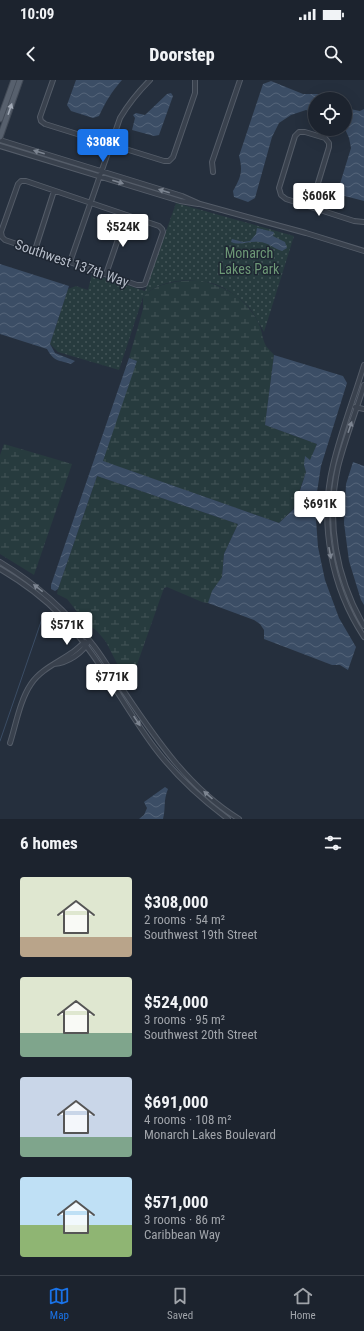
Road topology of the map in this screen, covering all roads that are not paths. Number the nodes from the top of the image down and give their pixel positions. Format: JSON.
{"nodes":[{"id":1,"x":14,"y":80,"type":"edge"},
{"id":2,"x":20,"y":80,"type":"edge"},
{"id":3,"x":53,"y":80,"type":"edge"},
{"id":4,"x":150,"y":80,"type":"edge"},
{"id":5,"x":195,"y":80,"type":"edge"},
{"id":6,"x":240,"y":80,"type":"edge"},
{"id":7,"x":0,"y":119,"type":"edge"},
{"id":8,"x":0,"y":138,"type":"edge"},
{"id":9,"x":111,"y":144,"type":"junction"},
{"id":10,"x":0,"y":146,"type":"edge"},
{"id":11,"x":102,"y":171,"type":"junction"},
{"id":12,"x":213,"y":172,"type":"dead end"},
{"id":13,"x":100,"y":176,"type":"junction"},
{"id":14,"x":54,"y":191,"type":"junction"},
{"id":15,"x":90,"y":203,"type":"junction"},
{"id":16,"x":200,"y":204,"type":"junction"},
{"id":17,"x":311,"y":206,"type":"junction"},
{"id":18,"x":126,"y":216,"type":"junction"},
{"id":19,"x":364,"y":222,"type":"edge"},
{"id":20,"x":35,"y":250,"type":"junction"},
{"id":21,"x":364,"y":251,"type":"edge"},
{"id":22,"x":70,"y":262,"type":"junction"},
{"id":23,"x":106,"y":274,"type":"junction"},
{"id":24,"x":364,"y":365,"type":"edge"},
{"id":25,"x":364,"y":385,"type":"edge"},
{"id":26,"x":353,"y":399,"type":"junction"},
{"id":27,"x":359,"y":401,"type":"junction"},
{"id":28,"x":364,"y":402,"type":"edge"},
{"id":29,"x":351,"y":405,"type":"junction"},
{"id":30,"x":357,"y":407,"type":"junction"},
{"id":31,"x":364,"y":409,"type":"edge"},
{"id":32,"x":341,"y":437,"type":"junction"},
{"id":33,"x":337,"y":474,"type":"junction"},
{"id":34,"x":0,"y":562,"type":"edge"},
{"id":35,"x":0,"y":569,"type":"edge"},
{"id":36,"x":364,"y":626,"type":"edge"},
{"id":37,"x":364,"y":637,"type":"edge"},
{"id":38,"x":89,"y":640,"type":"junction"},
{"id":39,"x":85,"y":645,"type":"junction"},
{"id":40,"x":10,"y":743,"type":"dead end"},
{"id":41,"x":228,"y":819,"type":"edge"},
{"id":42,"x":239,"y":819,"type":"edge"}],
"edges":[{"from":1,"to":7,"type":"main road"},
{"from":8,"to":2,"type":"main road","one_way":true},
{"from":3,"to":9,"type":"street"},
{"from":4,"to":9,"type":"street"},
{"from":5,"to":9,"type":"street"},
{"from":6,"to":12,"type":"street"},
{"from":11,"to":8,"type":"street","one_way":true},
{"from":9,"to":11,"type":"street"},
{"from":10,"to":13,"type":"street"},
{"from":11,"to":13,"type":"street"},
{"from":16,"to":11,"type":"street","one_way":true},
{"from":13,"to":15,"type":"street"},
{"from":13,"to":16,"type":"street","one_way":true},
{"from":14,"to":15,"type":"street"},
{"from":14,"to":20,"type":"street"},
{"from":14,"to":20,"type":"street","name":"Southwest 137th Way"},
{"from":15,"to":18,"type":"street"},
{"from":15,"to":22,"type":"street"},
{"from":16,"to":21,"type":"street"},
{"from":17,"to":17,"type":"street"},
{"from":17,"to":19,"type":"street"},
{"from":18,"to":23,"type":"street"},
{"from":18,"to":23,"type":"street","name":"Southwest 137th Way"},
{"from":20,"to":22,"type":"street","name":"Southwest 137th Way"},
{"from":22,"to":23,"type":"street","name":"Southwest 137th Way"},
{"from":24,"to":26,"type":"street"},
{"from":25,"to":27,"type":"street"},
{"from":26,"to":27,"type":"street"},
{"from":26,"to":29,"type":"street"},
{"from":27,"to":28,"type":"street"},
{"from":27,"to":30,"type":"street"},
{"from":29,"to":30,"type":"street"},
{"from":29,"to":32,"type":"street"},
{"from":30,"to":31,"type":"street"},
{"from":33,"to":30,"type":"street","one_way":true},
{"from":32,"to":33,"type":"street"},
{"from":32,"to":37,"type":"street","one_way":true},
{"from":33,"to":36,"type":"street"},
{"from":38,"to":34,"type":"street","one_way":true},
{"from":35,"to":39,"type":"street"},
{"from":38,"to":39,"type":"street"},
{"from":42,"to":38,"type":"street","one_way":true},
{"from":39,"to":40,"type":"street"},
{"from":39,"to":41,"type":"street","one_way":true}]}
